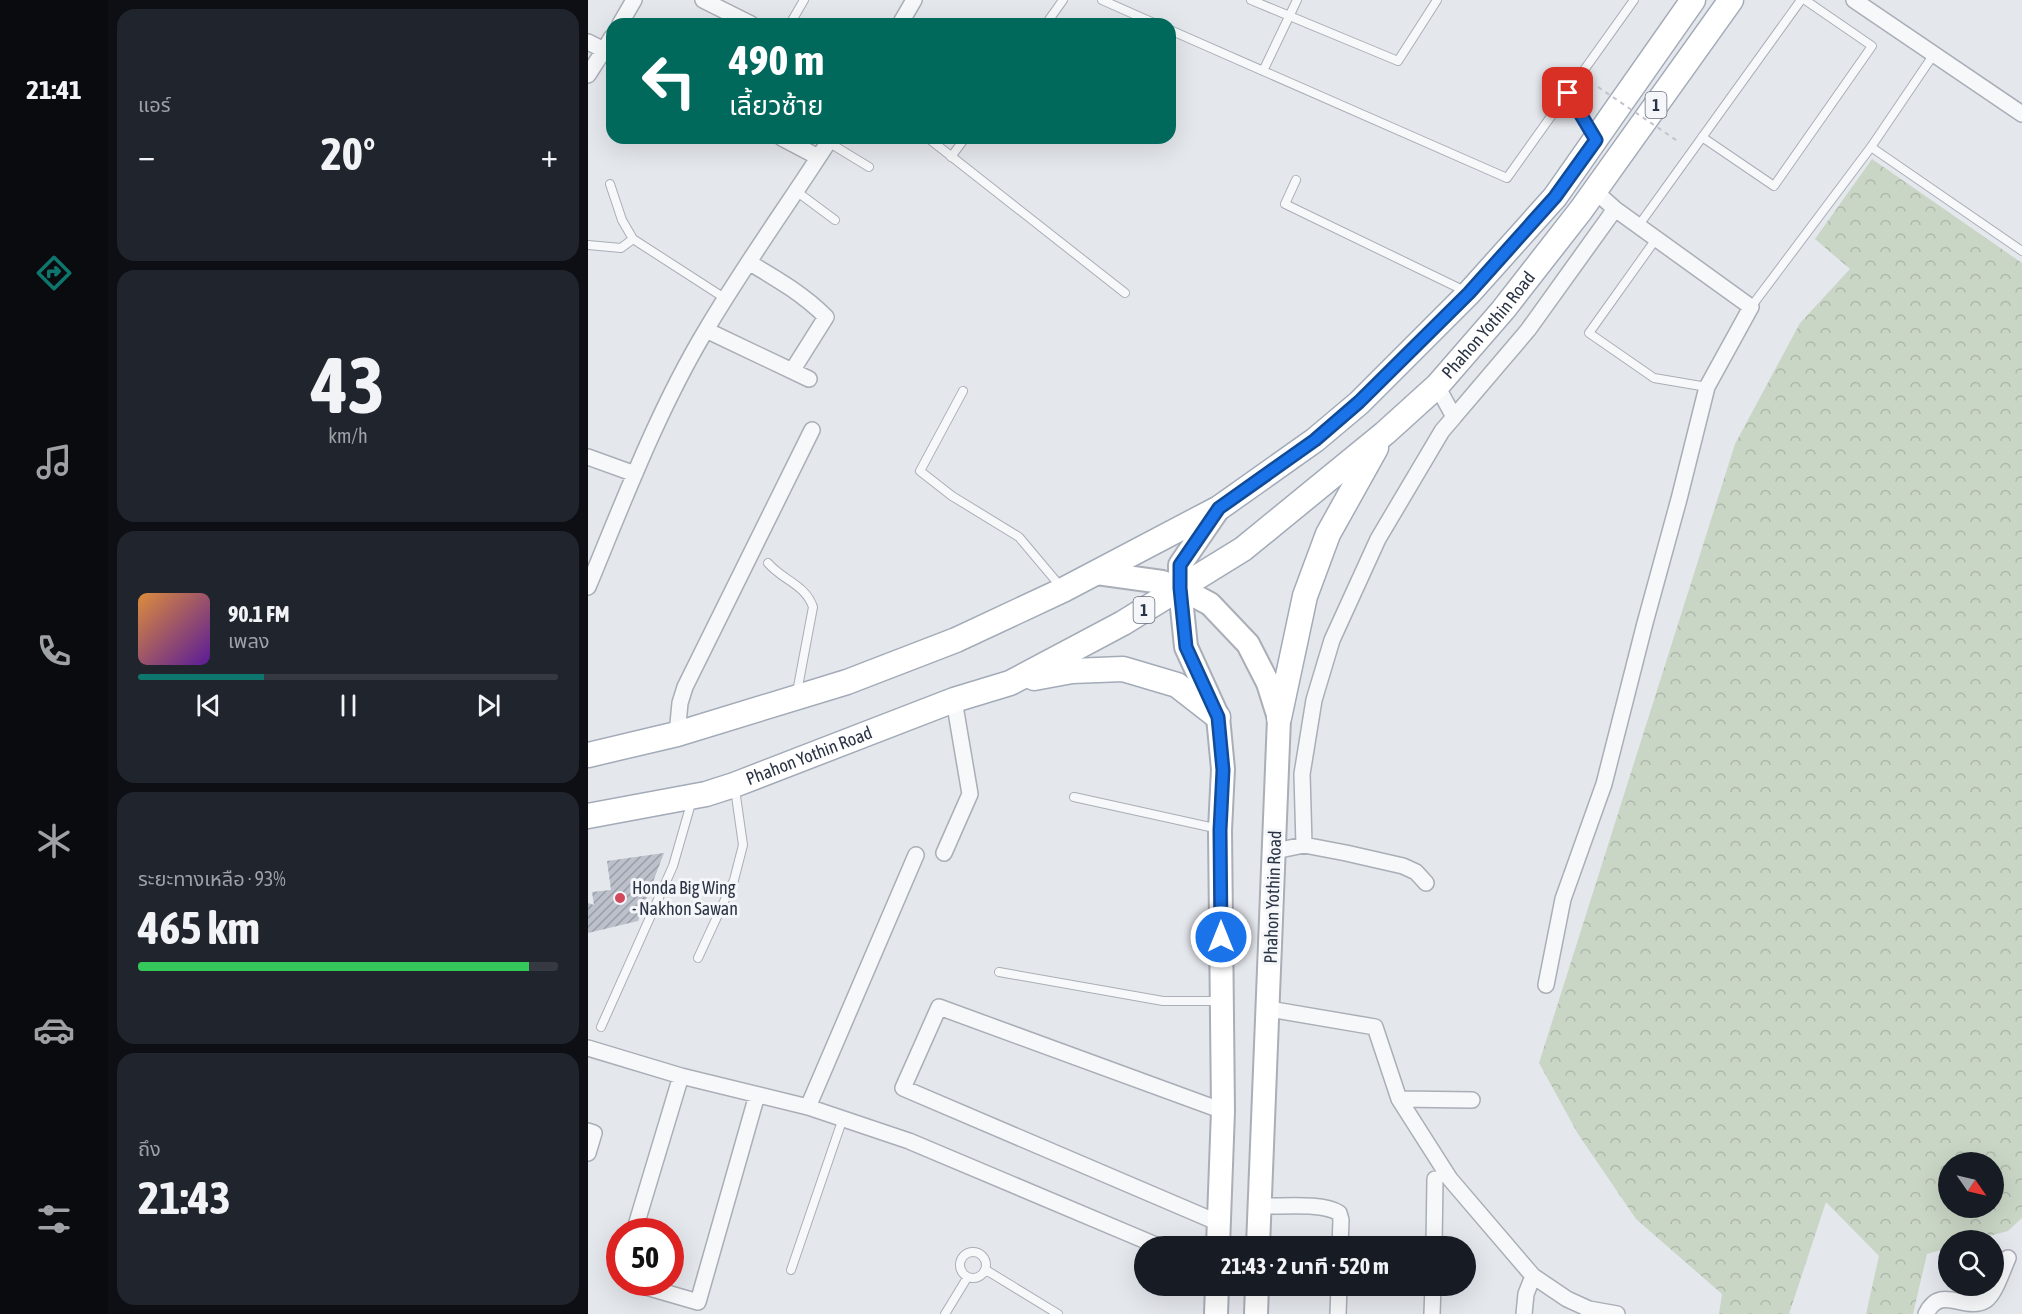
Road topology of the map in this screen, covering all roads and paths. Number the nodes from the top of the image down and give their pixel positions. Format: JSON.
{"nodes":[{"id":1,"x":634,"y":0,"type":"edge"},
{"id":2,"x":804,"y":0,"type":"edge"},
{"id":3,"x":914,"y":0,"type":"edge"},
{"id":4,"x":1063,"y":0,"type":"edge"},
{"id":5,"x":1102,"y":0,"type":"edge"},
{"id":6,"x":1251,"y":0,"type":"edge"},
{"id":7,"x":1297,"y":0,"type":"edge"},
{"id":8,"x":1437,"y":0,"type":"edge"},
{"id":9,"x":1634,"y":0,"type":"edge"},
{"id":10,"x":1693,"y":0,"type":"edge"},
{"id":11,"x":1731,"y":0,"type":"edge"},
{"id":12,"x":1803,"y":0,"type":"edge"},
{"id":13,"x":1854,"y":0,"type":"edge"},
{"id":14,"x":713,"y":2,"type":"edge"},
{"id":15,"x":1289,"y":17,"type":"junction"},
{"id":16,"x":624,"y":18,"type":"edge"},
{"id":17,"x":741,"y":18,"type":"edge"},
{"id":18,"x":794,"y":18,"type":"edge"},
{"id":19,"x":904,"y":18,"type":"edge"},
{"id":20,"x":1050,"y":18,"type":"edge"},
{"id":21,"x":1142,"y":18,"type":"edge"},
{"id":22,"x":1176,"y":33,"type":"edge"},
{"id":23,"x":588,"y":42,"type":"edge"},
{"id":24,"x":606,"y":43,"type":"edge"},
{"id":25,"x":606,"y":46,"type":"edge"},
{"id":26,"x":1934,"y":54,"type":"junction"},
{"id":27,"x":1263,"y":71,"type":"junction"},
{"id":28,"x":588,"y":75,"type":"edge"},
{"id":29,"x":1598,"y":87,"type":"dead end"},
{"id":30,"x":1568,"y":93,"type":"junction"},
{"id":31,"x":2022,"y":114,"type":"edge"},
{"id":32,"x":1702,"y":137,"type":"junction"},
{"id":33,"x":1596,"y":140,"type":"junction"},
{"id":34,"x":1679,"y":142,"type":"dead end"},
{"id":35,"x":793,"y":144,"type":"edge"},
{"id":36,"x":826,"y":144,"type":"edge"},
{"id":37,"x":835,"y":144,"type":"edge"},
{"id":38,"x":935,"y":144,"type":"edge"},
{"id":39,"x":961,"y":144,"type":"edge"},
{"id":40,"x":1871,"y":147,"type":"junction"},
{"id":41,"x":818,"y":157,"type":"junction"},
{"id":42,"x":951,"y":157,"type":"junction"},
{"id":43,"x":868,"y":167,"type":"dead end"},
{"id":44,"x":1296,"y":180,"type":"dead end"},
{"id":45,"x":610,"y":184,"type":"dead end"},
{"id":46,"x":796,"y":191,"type":"junction"},
{"id":47,"x":1595,"y":191,"type":"junction"},
{"id":48,"x":1616,"y":209,"type":"junction"},
{"id":49,"x":836,"y":220,"type":"dead end"},
{"id":50,"x":1639,"y":225,"type":"junction"},
{"id":51,"x":633,"y":239,"type":"junction"},
{"id":52,"x":1656,"y":239,"type":"junction"},
{"id":53,"x":588,"y":245,"type":"edge"},
{"id":54,"x":2022,"y":251,"type":"edge"},
{"id":55,"x":750,"y":262,"type":"junction"},
{"id":56,"x":1125,"y":293,"type":"dead end"},
{"id":57,"x":1469,"y":293,"type":"junction"},
{"id":58,"x":726,"y":299,"type":"junction"},
{"id":59,"x":1751,"y":307,"type":"junction"},
{"id":60,"x":706,"y":330,"type":"junction"},
{"id":61,"x":792,"y":371,"type":"junction"},
{"id":62,"x":809,"y":379,"type":"dead end"},
{"id":63,"x":1437,"y":386,"type":"junction"},
{"id":64,"x":1707,"y":387,"type":"junction"},
{"id":65,"x":963,"y":391,"type":"dead end"},
{"id":66,"x":1454,"y":417,"type":"junction"},
{"id":67,"x":812,"y":430,"type":"dead end"},
{"id":68,"x":1385,"y":433,"type":"junction"},
{"id":69,"x":588,"y":457,"type":"edge"},
{"id":70,"x":635,"y":474,"type":"junction"},
{"id":71,"x":1219,"y":508,"type":"junction"},
{"id":72,"x":768,"y":563,"type":"dead end"},
{"id":73,"x":1097,"y":573,"type":"junction"},
{"id":74,"x":588,"y":586,"type":"edge"},
{"id":75,"x":1180,"y":588,"type":"junction"},
{"id":76,"x":1063,"y":590,"type":"junction"},
{"id":77,"x":1010,"y":683,"type":"junction"},
{"id":78,"x":796,"y":699,"type":"junction"},
{"id":79,"x":954,"y":700,"type":"junction"},
{"id":80,"x":1218,"y":717,"type":"junction"},
{"id":81,"x":1279,"y":718,"type":"junction"},
{"id":82,"x":677,"y":734,"type":"junction"},
{"id":83,"x":588,"y":755,"type":"edge"},
{"id":84,"x":734,"y":785,"type":"junction"},
{"id":85,"x":693,"y":796,"type":"junction"},
{"id":86,"x":1074,"y":797,"type":"dead end"},
{"id":87,"x":588,"y":816,"type":"edge"},
{"id":88,"x":1220,"y":830,"type":"junction"},
{"id":89,"x":1304,"y":845,"type":"junction"},
{"id":90,"x":1275,"y":851,"type":"junction"},
{"id":91,"x":944,"y":853,"type":"dead end"},
{"id":92,"x":916,"y":855,"type":"dead end"},
{"id":93,"x":1426,"y":883,"type":"dead end"},
{"id":94,"x":698,"y":958,"type":"dead end"},
{"id":95,"x":999,"y":972,"type":"dead end"},
{"id":96,"x":1546,"y":985,"type":"dead end"},
{"id":97,"x":1222,"y":1001,"type":"junction"},
{"id":98,"x":1269,"y":1009,"type":"junction"},
{"id":99,"x":601,"y":1028,"type":"dead end"},
{"id":100,"x":588,"y":1048,"type":"edge"},
{"id":101,"x":681,"y":1076,"type":"junction"},
{"id":102,"x":757,"y":1095,"type":"junction"},
{"id":103,"x":1399,"y":1099,"type":"junction"},
{"id":104,"x":1472,"y":1100,"type":"dead end"},
{"id":105,"x":808,"y":1107,"type":"junction"},
{"id":106,"x":1223,"y":1111,"type":"junction"},
{"id":107,"x":843,"y":1118,"type":"junction"},
{"id":108,"x":588,"y":1131,"type":"edge"},
{"id":109,"x":588,"y":1153,"type":"edge"},
{"id":110,"x":1435,"y":1179,"type":"dead end"},
{"id":111,"x":1260,"y":1206,"type":"junction"},
{"id":112,"x":638,"y":1218,"type":"edge"},
{"id":113,"x":1219,"y":1223,"type":"junction"},
{"id":114,"x":1134,"y":1236,"type":"edge"},
{"id":115,"x":1218,"y":1236,"type":"edge"},
{"id":116,"x":1258,"y":1236,"type":"edge"},
{"id":117,"x":1340,"y":1236,"type":"edge"},
{"id":118,"x":1434,"y":1236,"type":"edge"},
{"id":119,"x":2008,"y":1258,"type":"dead end"},
{"id":120,"x":790,"y":1270,"type":"dead end"},
{"id":121,"x":986,"y":1270,"type":"junction"},
{"id":122,"x":1533,"y":1276,"type":"junction"},
{"id":123,"x":967,"y":1278,"type":"junction"},
{"id":124,"x":668,"y":1296,"type":"edge"},
{"id":125,"x":1217,"y":1296,"type":"edge"},
{"id":126,"x":1257,"y":1296,"type":"edge"},
{"id":127,"x":1339,"y":1296,"type":"edge"},
{"id":128,"x":1433,"y":1296,"type":"edge"},
{"id":129,"x":701,"y":1308,"type":"edge"},
{"id":130,"x":945,"y":1314,"type":"edge"},
{"id":131,"x":1058,"y":1314,"type":"edge"},
{"id":132,"x":1216,"y":1314,"type":"edge"},
{"id":133,"x":1256,"y":1314,"type":"edge"},
{"id":134,"x":1338,"y":1314,"type":"edge"},
{"id":135,"x":1432,"y":1314,"type":"edge"},
{"id":136,"x":1524,"y":1314,"type":"edge"},
{"id":137,"x":1617,"y":1314,"type":"edge"},
{"id":138,"x":1926,"y":1314,"type":"edge"}],
"edges":[{"from":1,"to":16,"type":"street"},
{"from":2,"to":18,"type":"lane"},
{"from":3,"to":19,"type":"street"},
{"from":4,"to":20,"type":"lane"},
{"from":5,"to":21,"type":"lane"},
{"from":6,"to":15,"type":"lane"},
{"from":7,"to":15,"type":"lane"},
{"from":8,"to":15,"type":"lane"},
{"from":9,"to":30,"type":"lane"},
{"from":10,"to":33,"type":"main road","name":"Phahon Yothin Road","number":"1"},
{"from":11,"to":47,"type":"main road","name":"Phahon Yothin Road","number":"1"},
{"from":12,"to":32,"type":"lane"},
{"from":12,"to":32,"type":"lane"},
{"from":13,"to":26,"type":"street"},
{"from":14,"to":17,"type":"street"},
{"from":15,"to":27,"type":"lane"},
{"from":22,"to":27,"type":"lane"},
{"from":23,"to":24,"type":"street"},
{"from":25,"to":28,"type":"street"},
{"from":26,"to":31,"type":"street"},
{"from":26,"to":40,"type":"lane"},
{"from":27,"to":30,"type":"lane"},
{"from":29,"to":34,"type":"path","bridge":true},
{"from":30,"to":33,"type":"lane"},
{"from":32,"to":50,"type":"lane"},
{"from":33,"to":57,"type":"main road","name":"Phahon Yothin Road","number":"1"},
{"from":35,"to":41,"type":"street"},
{"from":36,"to":41,"type":"street"},
{"from":37,"to":43,"type":"lane"},
{"from":38,"to":42,"type":"lane"},
{"from":39,"to":42,"type":"lane"},
{"from":40,"to":54,"type":"lane"},
{"from":40,"to":59,"type":"lane"},
{"from":41,"to":46,"type":"street"},
{"from":42,"to":56,"type":"lane"},
{"from":44,"to":57,"type":"lane"},
{"from":45,"to":51,"type":"lane"},
{"from":46,"to":49,"type":"lane"},
{"from":46,"to":55,"type":"street"},
{"from":47,"to":48,"type":"street"},
{"from":47,"to":63,"type":"main road","name":"Phahon Yothin Road","number":"1"},
{"from":48,"to":50,"type":"street"},
{"from":48,"to":66,"type":"street"},
{"from":50,"to":52,"type":"street"},
{"from":51,"to":53,"type":"lane"},
{"from":51,"to":58,"type":"lane"},
{"from":52,"to":59,"type":"street"},
{"from":52,"to":64,"type":"lane"},
{"from":55,"to":58,"type":"street"},
{"from":55,"to":61,"type":"street"},
{"from":57,"to":71,"type":"main road","name":"Phahon Yothin Road","number":"1"},
{"from":58,"to":60,"type":"street"},
{"from":59,"to":64,"type":"street"},
{"from":60,"to":61,"type":"street"},
{"from":60,"to":70,"type":"street"},
{"from":61,"to":62,"type":"street"},
{"from":63,"to":66,"type":"street"},
{"from":63,"to":68,"type":"main road","name":"Phahon Yothin Road","number":"1"},
{"from":64,"to":96,"type":"street"},
{"from":65,"to":76,"type":"lane"},
{"from":66,"to":89,"type":"street"},
{"from":67,"to":82,"type":"street"},
{"from":68,"to":75,"type":"main road","name":"Phahon Yothin Road","number":"1"},
{"from":68,"to":81,"type":"main road"},
{"from":69,"to":70,"type":"street"},
{"from":70,"to":74,"type":"street"},
{"from":71,"to":73,"type":"main road","name":"Phahon Yothin Road","number":"1"},
{"from":71,"to":75,"type":"main road","name":"Phahon Yothin Road"},
{"from":72,"to":78,"type":"lane"},
{"from":73,"to":75,"type":"main road","name":"Phahon Yothin Road"},
{"from":73,"to":76,"type":"main road","name":"Phahon Yothin Road","number":"1"},
{"from":75,"to":77,"type":"main road","name":"Phahon Yothin Road","number":"1"},
{"from":75,"to":80,"type":"main road","name":"Phahon Yothin Road"},
{"from":75,"to":81,"type":"main road","name":"Phahon Yothin Road"},
{"from":76,"to":78,"type":"main road","name":"Phahon Yothin Road","number":"1"},
{"from":77,"to":79,"type":"main road","name":"Phahon Yothin Road","number":"1"},
{"from":77,"to":80,"type":"main road"},
{"from":78,"to":82,"type":"main road","name":"Phahon Yothin Road","number":"1"},
{"from":79,"to":84,"type":"main road","name":"Phahon Yothin Road","number":"1"},
{"from":79,"to":91,"type":"street"},
{"from":80,"to":88,"type":"main road","name":"Phahon Yothin Road"},
{"from":81,"to":90,"type":"main road","name":"Phahon Yothin Road"},
{"from":82,"to":83,"type":"main road","name":"Phahon Yothin Road","number":"1"},
{"from":84,"to":85,"type":"main road","name":"Phahon Yothin Road","number":"1"},
{"from":84,"to":94,"type":"lane"},
{"from":85,"to":87,"type":"main road","name":"Phahon Yothin Road","number":"1"},
{"from":85,"to":99,"type":"lane"},
{"from":86,"to":88,"type":"lane"},
{"from":88,"to":97,"type":"main road","name":"Phahon Yothin Road"},
{"from":89,"to":90,"type":"street"},
{"from":89,"to":93,"type":"street"},
{"from":90,"to":98,"type":"main road","name":"Phahon Yothin Road"},
{"from":92,"to":105,"type":"street"},
{"from":95,"to":97,"type":"lane"},
{"from":97,"to":106,"type":"main road","name":"Phahon Yothin Road"},
{"from":98,"to":103,"type":"street"},
{"from":98,"to":111,"type":"main road","name":"Phahon Yothin Road"},
{"from":100,"to":101,"type":"street"},
{"from":101,"to":102,"type":"street"},
{"from":101,"to":112,"type":"street"},
{"from":102,"to":105,"type":"street"},
{"from":102,"to":129,"type":"street"},
{"from":103,"to":104,"type":"street"},
{"from":103,"to":122,"type":"street"},
{"from":105,"to":107,"type":"street"},
{"from":106,"to":113,"type":"main road","name":"Phahon Yothin Road"},
{"from":106,"to":113,"type":"street"},
{"from":107,"to":114,"type":"street"},
{"from":107,"to":120,"type":"lane"},
{"from":108,"to":109,"type":"street"},
{"from":110,"to":118,"type":"street"},
{"from":111,"to":116,"type":"main road","name":"Phahon Yothin Road"},
{"from":111,"to":117,"type":"street"},
{"from":113,"to":115,"type":"main road","name":"Phahon Yothin Road"},
{"from":119,"to":138,"type":"street"},
{"from":121,"to":123,"type":"lane"},
{"from":121,"to":123,"type":"lane"},
{"from":121,"to":131,"type":"lane"},
{"from":122,"to":136,"type":"street"},
{"from":122,"to":137,"type":"street"},
{"from":123,"to":130,"type":"lane"},
{"from":124,"to":129,"type":"street"},
{"from":125,"to":132,"type":"main road"},
{"from":126,"to":133,"type":"main road"},
{"from":127,"to":134,"type":"street"},
{"from":128,"to":135,"type":"street"}]}
